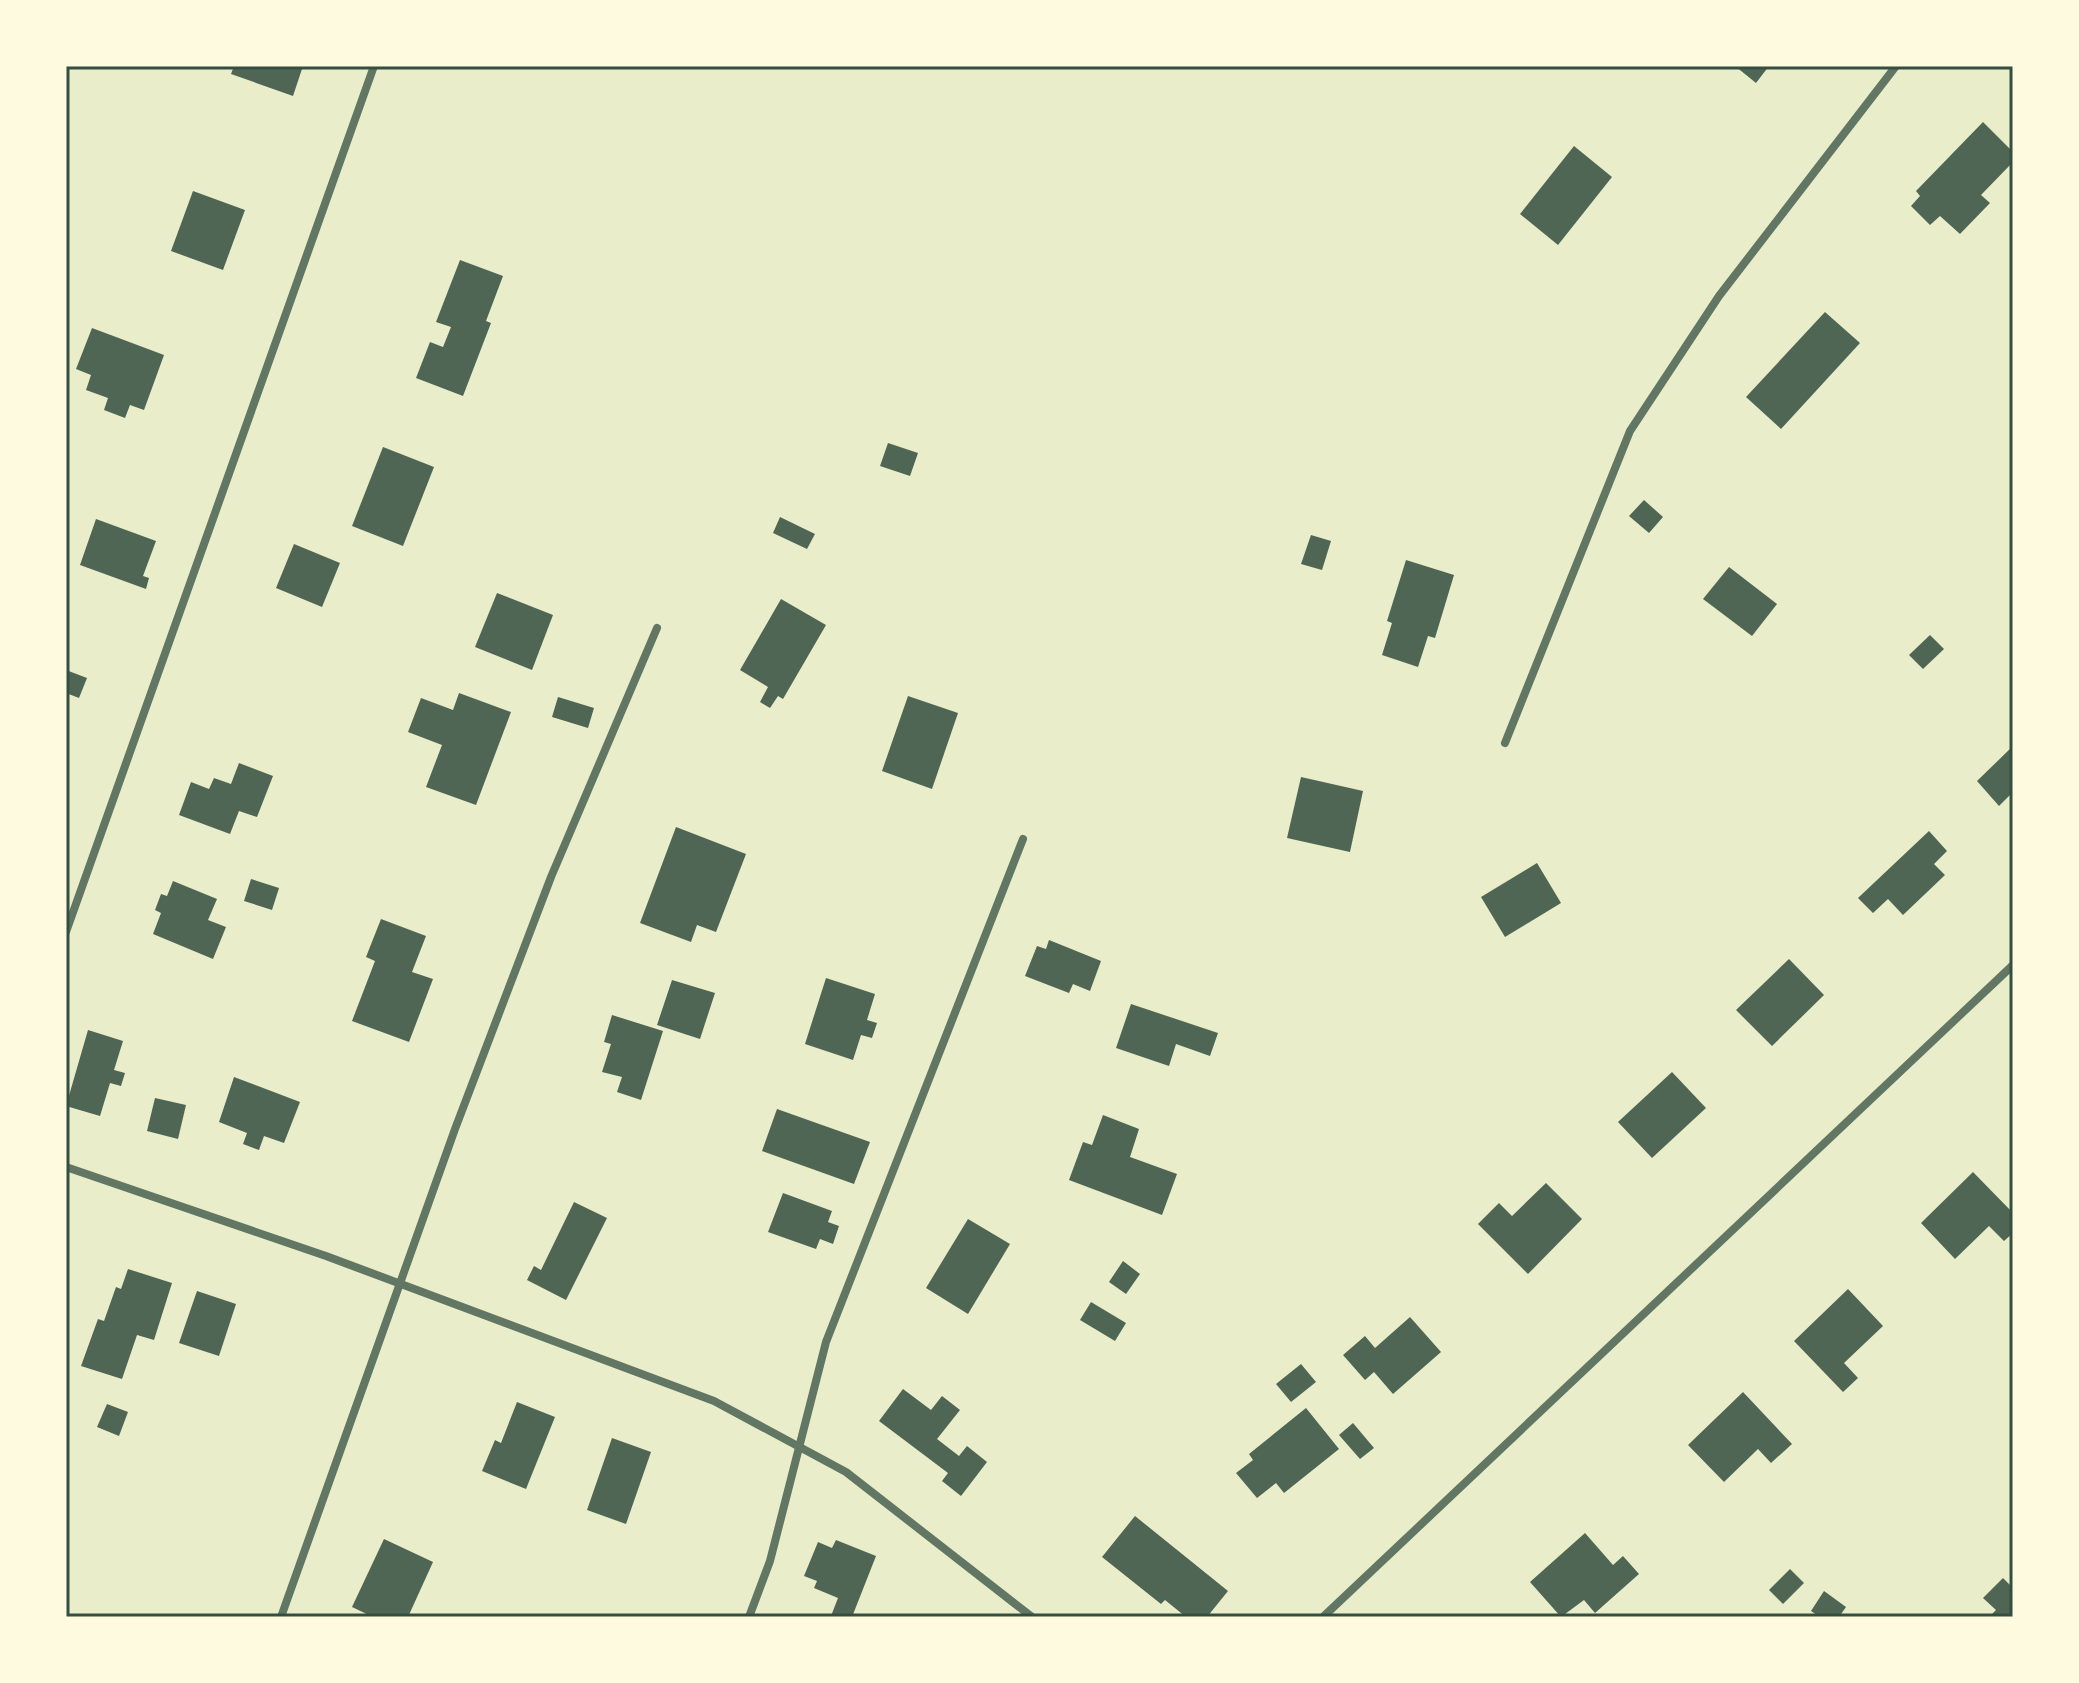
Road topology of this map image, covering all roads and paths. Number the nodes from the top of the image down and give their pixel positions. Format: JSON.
{"nodes":[{"id":1,"x":374,"y":66,"type":"edge"},
{"id":2,"x":1896,"y":66,"type":"edge"},
{"id":3,"x":657,"y":628,"type":"dead end"},
{"id":4,"x":1505,"y":743,"type":"dead end"},
{"id":5,"x":1023,"y":839,"type":"dead end"},
{"id":6,"x":66,"y":932,"type":"edge"},
{"id":7,"x":2013,"y":965,"type":"edge"},
{"id":8,"x":66,"y":1167,"type":"edge"},
{"id":9,"x":400,"y":1284,"type":"junction"},
{"id":10,"x":801,"y":1446,"type":"junction"},
{"id":11,"x":281,"y":1617,"type":"edge"},
{"id":12,"x":749,"y":1617,"type":"edge"},
{"id":13,"x":1032,"y":1617,"type":"edge"},
{"id":14,"x":1323,"y":1617,"type":"edge"}],
"edges":[{"from":1,"to":6,"type":"street"},
{"from":2,"to":4,"type":"street"},
{"from":3,"to":9,"type":"street"},
{"from":5,"to":10,"type":"street"},
{"from":7,"to":14,"type":"street"},
{"from":8,"to":9,"type":"street"},
{"from":9,"to":10,"type":"street"},
{"from":9,"to":11,"type":"street"},
{"from":10,"to":12,"type":"street"},
{"from":10,"to":13,"type":"street"}]}
